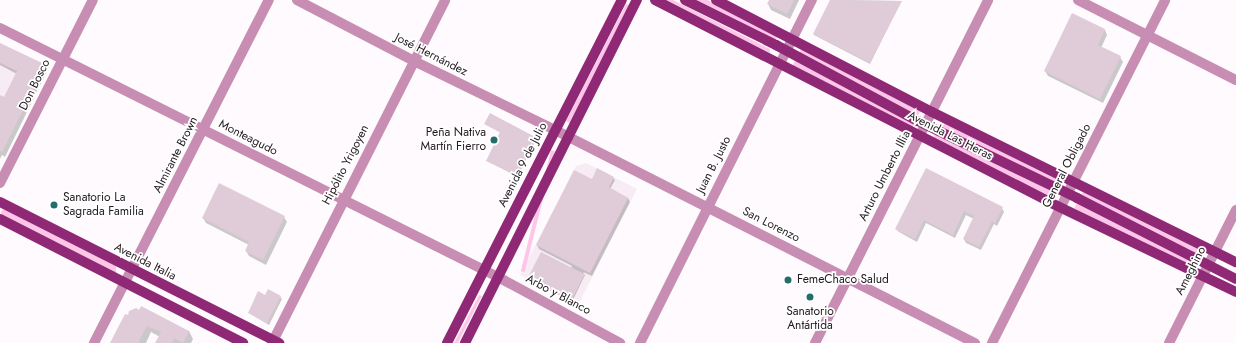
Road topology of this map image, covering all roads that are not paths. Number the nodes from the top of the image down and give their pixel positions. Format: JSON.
{"nodes":[{"id":1,"x":93,"y":0,"type":"edge"},
{"id":2,"x":270,"y":0,"type":"edge"},
{"id":3,"x":297,"y":0,"type":"edge"},
{"id":4,"x":446,"y":0,"type":"edge"},
{"id":5,"x":622,"y":0,"type":"edge"},
{"id":6,"x":637,"y":0,"type":"edge"},
{"id":7,"x":655,"y":0,"type":"edge"},
{"id":8,"x":685,"y":0,"type":"edge"},
{"id":9,"x":716,"y":0,"type":"edge"},
{"id":10,"x":812,"y":0,"type":"edge"},
{"id":11,"x":988,"y":0,"type":"edge"},
{"id":12,"x":1078,"y":0,"type":"edge"},
{"id":13,"x":1165,"y":0,"type":"edge"},
{"id":14,"x":0,"y":28,"type":"edge"},
{"id":15,"x":1147,"y":34,"type":"junction"},
{"id":16,"x":793,"y":39,"type":"junction"},
{"id":17,"x":787,"y":51,"type":"junction"},
{"id":18,"x":62,"y":60,"type":"junction"},
{"id":19,"x":414,"y":61,"type":"junction"},
{"id":20,"x":781,"y":65,"type":"junction"},
{"id":21,"x":1236,"y":80,"type":"edge"},
{"id":22,"x":932,"y":112,"type":"junction"},
{"id":23,"x":925,"y":124,"type":"junction"},
{"id":24,"x":203,"y":130,"type":"junction"},
{"id":25,"x":555,"y":130,"type":"junction"},
{"id":26,"x":920,"y":135,"type":"junction"},
{"id":27,"x":567,"y":137,"type":"junction"},
{"id":28,"x":1073,"y":182,"type":"junction"},
{"id":29,"x":0,"y":183,"type":"edge"},
{"id":30,"x":1066,"y":194,"type":"junction"},
{"id":31,"x":343,"y":201,"type":"junction"},
{"id":32,"x":0,"y":202,"type":"edge"},
{"id":33,"x":1060,"y":207,"type":"junction"},
{"id":34,"x":707,"y":208,"type":"junction"},
{"id":35,"x":1236,"y":210,"type":"edge"},
{"id":36,"x":0,"y":219,"type":"edge"},
{"id":37,"x":1215,"y":252,"type":"junction"},
{"id":38,"x":1236,"y":262,"type":"edge"},
{"id":39,"x":1208,"y":265,"type":"junction"},
{"id":40,"x":131,"y":269,"type":"junction"},
{"id":41,"x":484,"y":270,"type":"junction"},
{"id":42,"x":1203,"y":276,"type":"junction"},
{"id":43,"x":498,"y":277,"type":"junction"},
{"id":44,"x":848,"y":278,"type":"junction"},
{"id":45,"x":1236,"y":279,"type":"edge"},
{"id":46,"x":124,"y":282,"type":"junction"},
{"id":47,"x":1236,"y":292,"type":"edge"},
{"id":48,"x":274,"y":342,"type":"edge"},
{"id":49,"x":94,"y":343,"type":"edge"},
{"id":50,"x":243,"y":343,"type":"edge"},
{"id":51,"x":447,"y":343,"type":"edge"},
{"id":52,"x":464,"y":343,"type":"edge"},
{"id":53,"x":620,"y":343,"type":"edge"},
{"id":54,"x":640,"y":343,"type":"edge"},
{"id":55,"x":815,"y":343,"type":"edge"},
{"id":56,"x":975,"y":343,"type":"edge"},
{"id":57,"x":992,"y":343,"type":"edge"},
{"id":58,"x":1169,"y":343,"type":"edge"}],
"edges":[{"from":1,"to":18,"type":"street","name":"Don Bosco"},
{"from":2,"to":24,"type":"street","name":"Almirante Brown"},
{"from":3,"to":19,"type":"street","name":"José Hernández"},
{"from":4,"to":19,"type":"street","name":"Hipólito Yrigoyen"},
{"from":5,"to":25,"type":"main road","name":"Avenida 9 de Julio"},
{"from":6,"to":27,"type":"main road"},
{"from":7,"to":20,"type":"main road","name":"Avenida Las Heras"},
{"from":8,"to":17,"type":"main road","name":"Avenida Las Heras"},
{"from":9,"to":16,"type":"main road","name":"Avenida Las Heras"},
{"from":10,"to":16,"type":"street","name":"Juan B. Justo"},
{"from":11,"to":22,"type":"street","name":"Arturo Umberto Illia"},
{"from":12,"to":15,"type":"street"},
{"from":13,"to":15,"type":"street","name":"General Obligado"},
{"from":14,"to":18,"type":"street","name":"Monteagudo"},
{"from":15,"to":21,"type":"street"},
{"from":15,"to":28,"type":"street","name":"General Obligado"},
{"from":16,"to":17,"type":"street","name":"Juan B. Justo"},
{"from":16,"to":22,"type":"main road","name":"Avenida Las Heras"},
{"from":17,"to":20,"type":"street","name":"Juan B. Justo"},
{"from":17,"to":23,"type":"main road","name":"Avenida Las Heras"},
{"from":18,"to":24,"type":"street","name":"Monteagudo"},
{"from":18,"to":29,"type":"street","name":"Don Bosco"},
{"from":19,"to":25,"type":"street","name":"José Hernández"},
{"from":19,"to":31,"type":"street","name":"Hipólito Yrigoyen"},
{"from":20,"to":26,"type":"main road","name":"Avenida Las Heras"},
{"from":20,"to":34,"type":"street","name":"Juan B. Justo"},
{"from":22,"to":23,"type":"street","name":"Arturo Umberto Illia"},
{"from":22,"to":28,"type":"main road","name":"Avenida Las Heras"},
{"from":23,"to":26,"type":"street","name":"Arturo Umberto Illia"},
{"from":23,"to":30,"type":"main road","name":"Avenida Las Heras"},
{"from":24,"to":31,"type":"street","name":"Monteagudo"},
{"from":24,"to":40,"type":"street","name":"Almirante Brown"},
{"from":25,"to":27,"type":"street","name":"San Lorenzo"},
{"from":25,"to":41,"type":"main road","name":"Avenida 9 de Julio"},
{"from":26,"to":33,"type":"main road","name":"Avenida Las Heras"},
{"from":26,"to":44,"type":"street","name":"Arturo Umberto Illia"},
{"from":27,"to":34,"type":"street","name":"San Lorenzo"},
{"from":27,"to":43,"type":"main road"},
{"from":28,"to":30,"type":"street","name":"General Obligado"},
{"from":28,"to":37,"type":"main road","name":"Avenida Las Heras"},
{"from":30,"to":33,"type":"street","name":"General Obligado"},
{"from":30,"to":39,"type":"main road","name":"Avenida Las Heras"},
{"from":31,"to":41,"type":"street","name":"Monteagudo"},
{"from":31,"to":48,"type":"street","name":"Hipólito Yrigoyen"},
{"from":32,"to":40,"type":"main road","name":"Avenida Italia"},
{"from":33,"to":42,"type":"main road","name":"Avenida Las Heras"},
{"from":33,"to":57,"type":"street","name":"General Obligado"},
{"from":34,"to":44,"type":"street","name":"San Lorenzo"},
{"from":34,"to":54,"type":"street","name":"Juan B. Justo"},
{"from":35,"to":37,"type":"street","name":"Ameghino"},
{"from":36,"to":46,"type":"main road"},
{"from":37,"to":38,"type":"main road","name":"Avenida Las Heras"},
{"from":37,"to":39,"type":"street","name":"Ameghino"},
{"from":39,"to":42,"type":"street","name":"Ameghino"},
{"from":39,"to":45,"type":"main road","name":"Avenida Las Heras"},
{"from":40,"to":46,"type":"street","name":"Almirante Brown"},
{"from":40,"to":48,"type":"main road","name":"Avenida Italia"},
{"from":41,"to":43,"type":"street","name":"Arbo y Blanco"},
{"from":41,"to":51,"type":"main road","name":"Avenida 9 de Julio"},
{"from":42,"to":47,"type":"main road","name":"Avenida Las Heras"},
{"from":42,"to":58,"type":"street","name":"Ameghino"},
{"from":43,"to":52,"type":"main road"},
{"from":43,"to":53,"type":"street","name":"Arbo y Blanco"},
{"from":44,"to":55,"type":"street","name":"Arturo Umberto Illia"},
{"from":44,"to":56,"type":"street","name":"San Lorenzo"},
{"from":46,"to":49,"type":"street","name":"Almirante Brown"},
{"from":46,"to":50,"type":"main road"}]}
